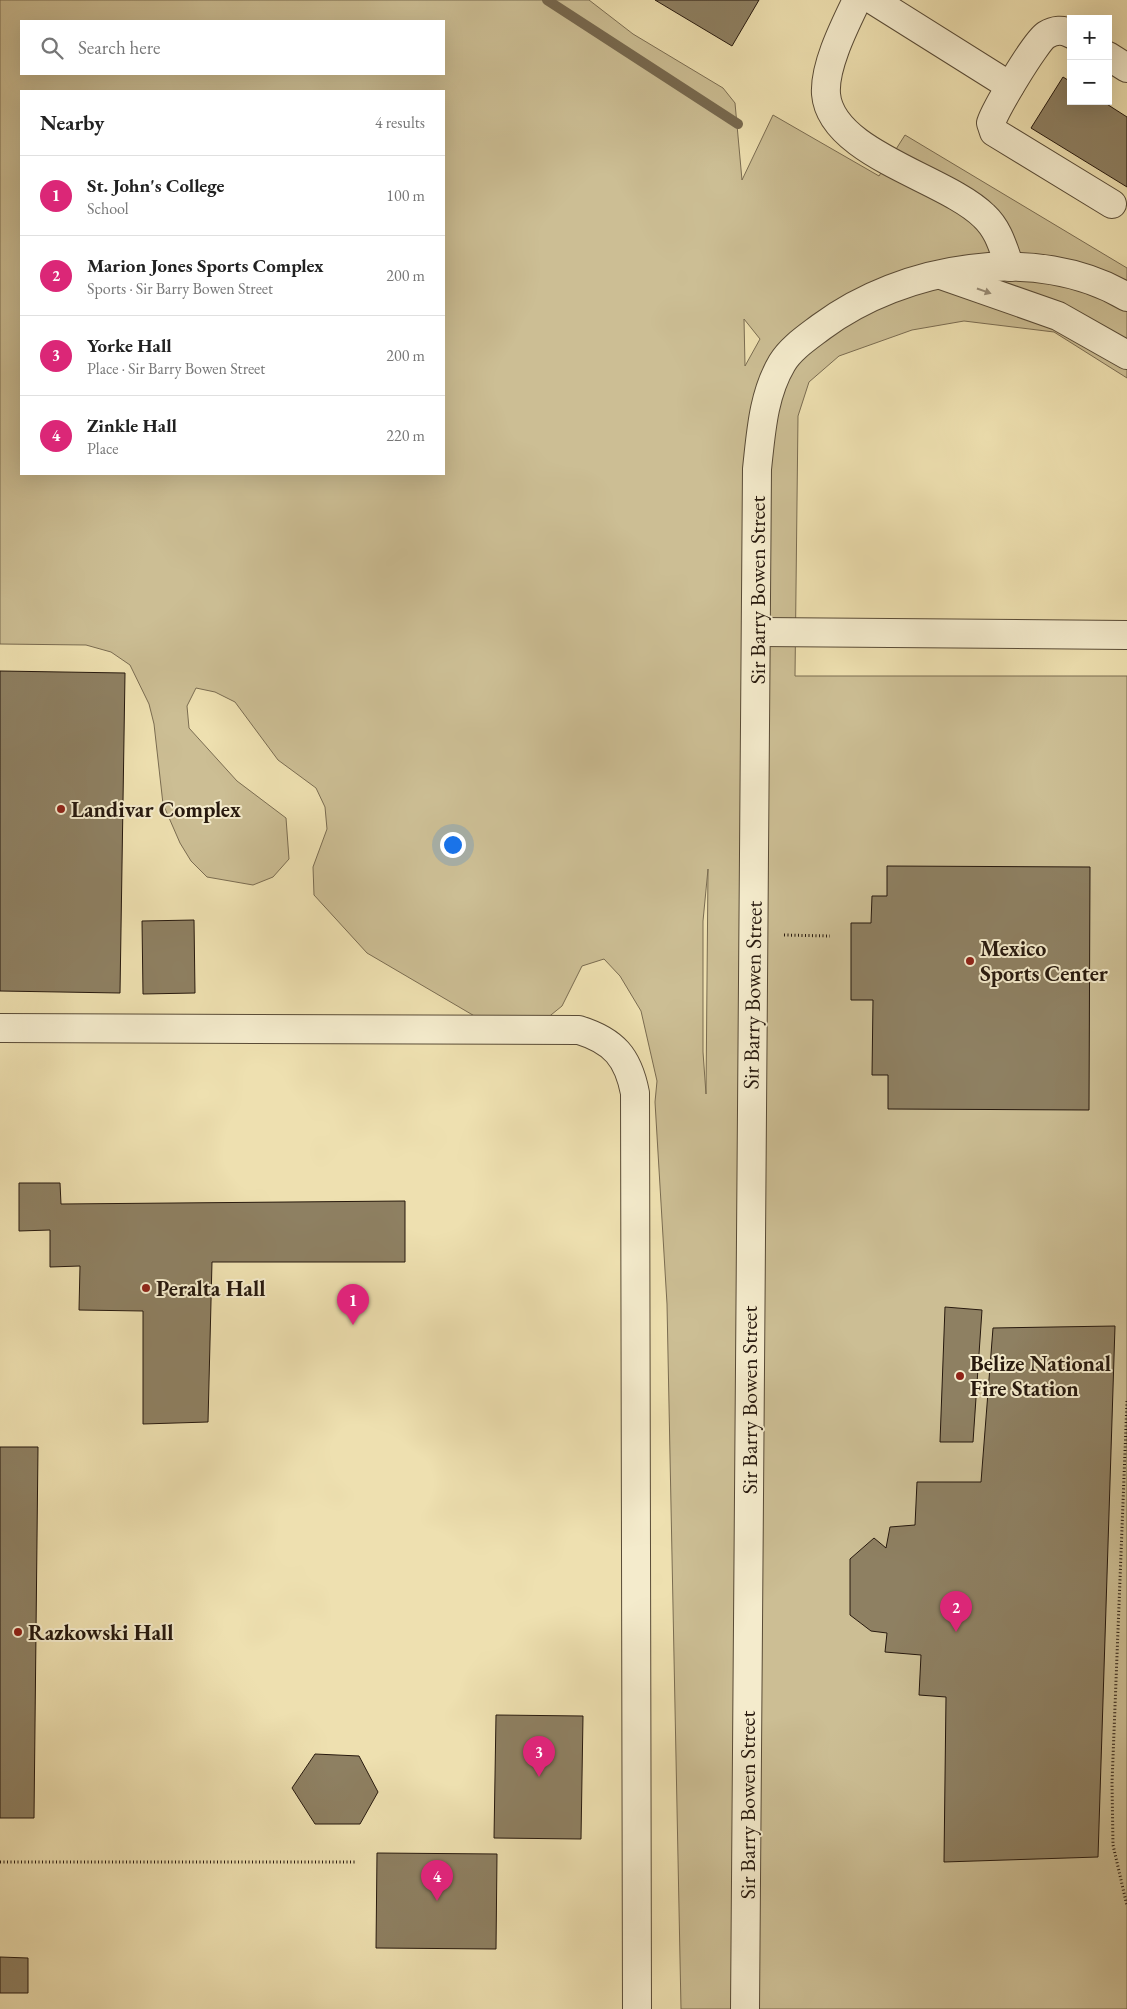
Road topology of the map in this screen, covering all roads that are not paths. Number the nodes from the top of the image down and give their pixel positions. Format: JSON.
{"nodes":[{"id":1,"x":857,"y":0,"type":"edge"},
{"id":2,"x":873,"y":0,"type":"edge"},
{"id":3,"x":1067,"y":32,"type":"edge"},
{"id":4,"x":1112,"y":59,"type":"edge"},
{"id":5,"x":1127,"y":68,"type":"edge"},
{"id":6,"x":1010,"y":86,"type":"junction"},
{"id":7,"x":1112,"y":204,"type":"dead end"},
{"id":8,"x":1010,"y":267,"type":"junction"},
{"id":9,"x":938,"y":274,"type":"junction"},
{"id":10,"x":1127,"y":297,"type":"edge"},
{"id":11,"x":1127,"y":355,"type":"edge"},
{"id":12,"x":756,"y":632,"type":"junction"},
{"id":13,"x":1127,"y":635,"type":"edge"},
{"id":14,"x":0,"y":1028,"type":"edge"},
{"id":15,"x":637,"y":2009,"type":"edge"},
{"id":16,"x":745,"y":2009,"type":"edge"}],
"edges":[{"from":1,"to":8,"type":"street"},
{"from":2,"to":6,"type":"street"},
{"from":3,"to":6,"type":"street"},
{"from":4,"to":5,"type":"street"},
{"from":6,"to":7,"type":"street"},
{"from":8,"to":9,"type":"street","name":"Sir Barry Bowen Street"},
{"from":8,"to":10,"type":"street","name":"Sir Barry Bowen Street"},
{"from":9,"to":11,"type":"street","one_way":true},
{"from":9,"to":12,"type":"street","name":"Sir Barry Bowen Street"},
{"from":12,"to":13,"type":"street"},
{"from":12,"to":16,"type":"street","name":"Sir Barry Bowen Street"},
{"from":14,"to":15,"type":"street"}]}
